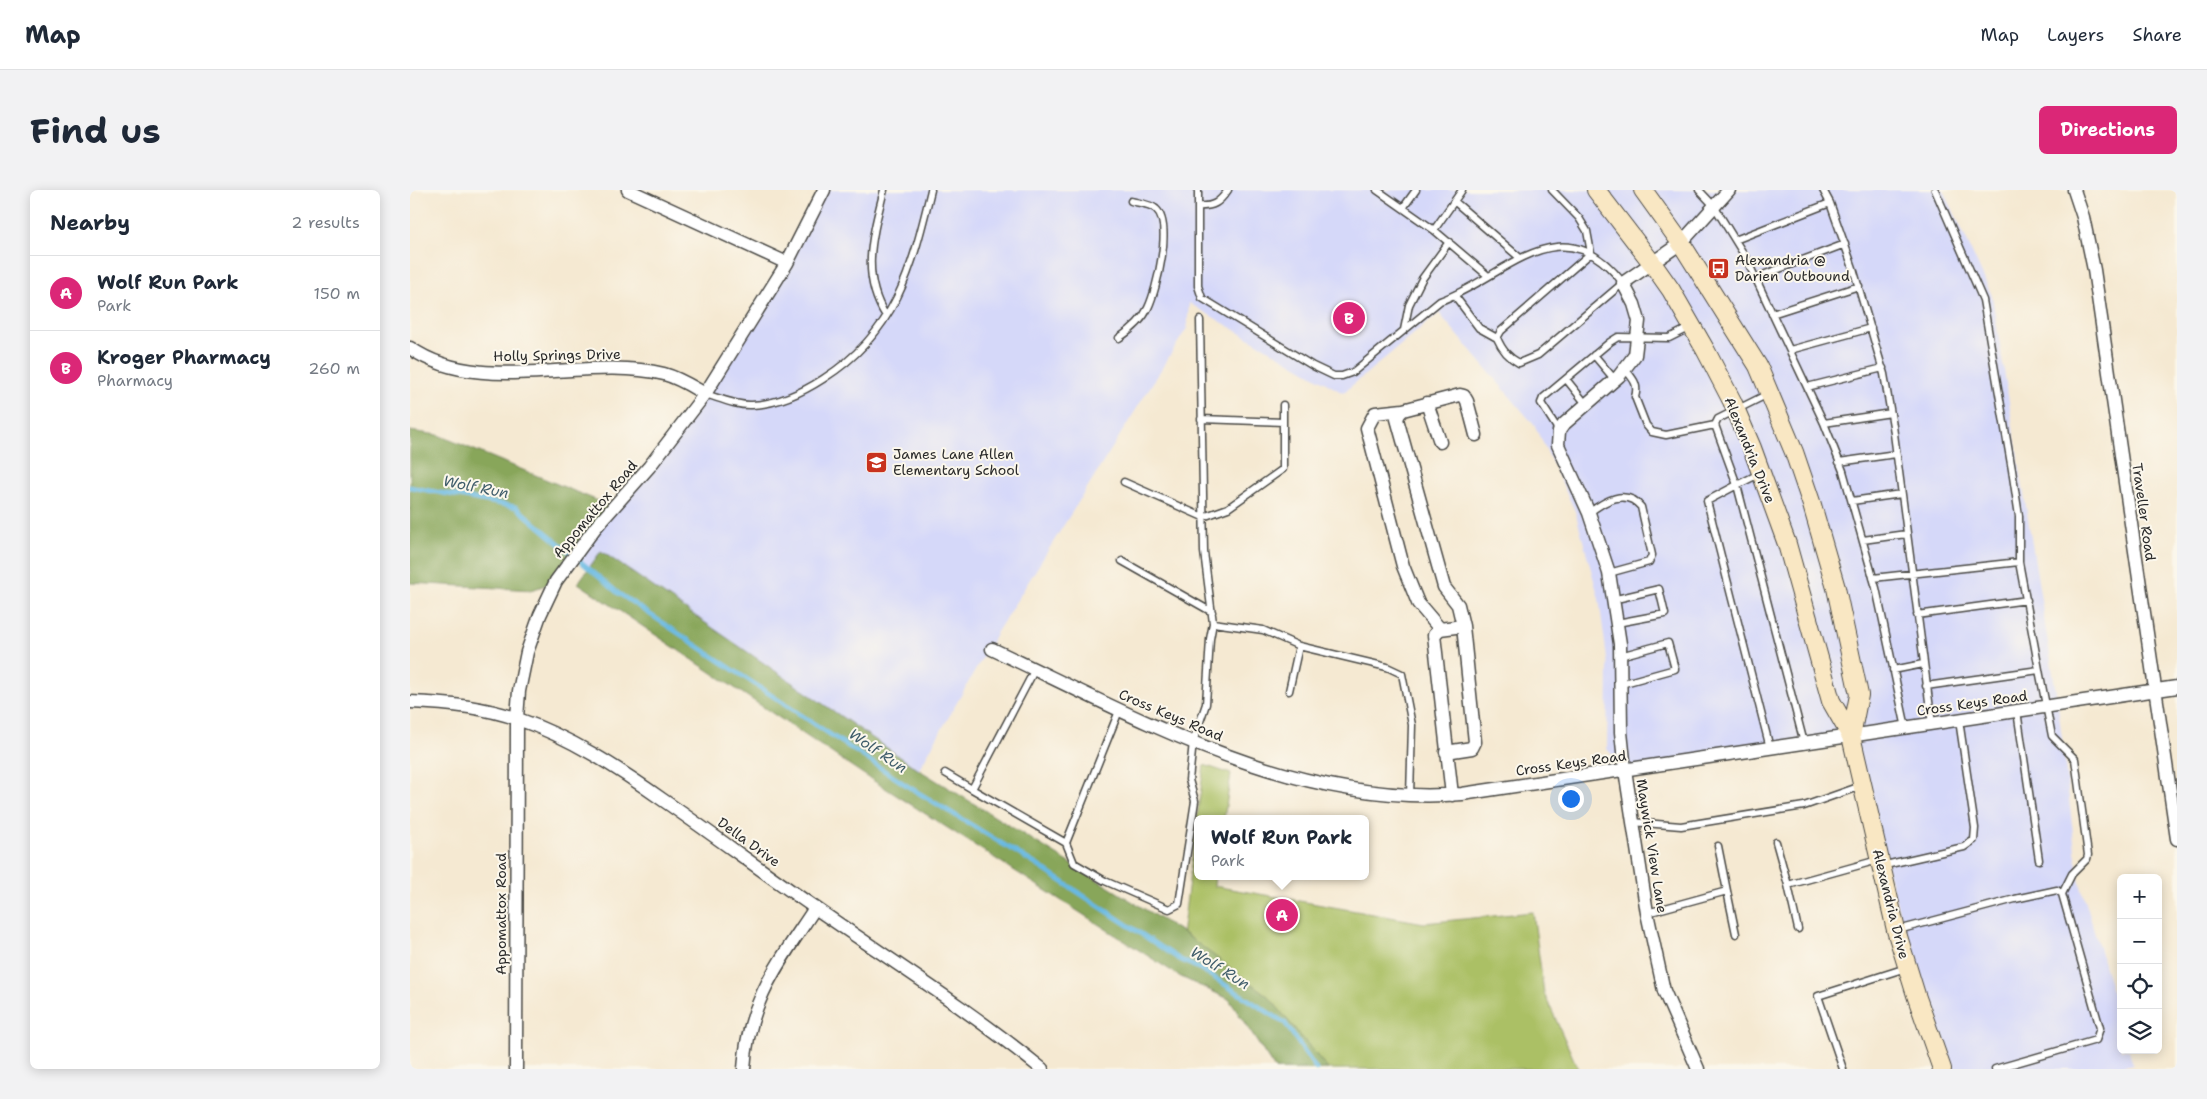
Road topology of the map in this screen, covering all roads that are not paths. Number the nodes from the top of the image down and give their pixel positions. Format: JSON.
{"nodes":[{"id":1,"x":628,"y":190,"type":"edge"},
{"id":2,"x":824,"y":190,"type":"edge"},
{"id":3,"x":884,"y":190,"type":"edge"},
{"id":4,"x":931,"y":190,"type":"edge"},
{"id":5,"x":1198,"y":190,"type":"edge"},
{"id":6,"x":1228,"y":190,"type":"edge"},
{"id":7,"x":1377,"y":190,"type":"edge"},
{"id":8,"x":1416,"y":190,"type":"edge"},
{"id":9,"x":1462,"y":190,"type":"edge"},
{"id":10,"x":1552,"y":190,"type":"edge"},
{"id":11,"x":1596,"y":190,"type":"edge"},
{"id":12,"x":1643,"y":190,"type":"edge"},
{"id":13,"x":1699,"y":190,"type":"edge"},
{"id":14,"x":1729,"y":190,"type":"edge"},
{"id":15,"x":1823,"y":190,"type":"edge"},
{"id":16,"x":1935,"y":190,"type":"edge"},
{"id":17,"x":2074,"y":190,"type":"edge"},
{"id":18,"x":1131,"y":201,"type":"dead end"},
{"id":19,"x":1454,"y":201,"type":"junction"},
{"id":20,"x":1830,"y":203,"type":"junction"},
{"id":21,"x":1198,"y":206,"type":"junction"},
{"id":22,"x":1714,"y":206,"type":"junction"},
{"id":23,"x":1403,"y":208,"type":"junction"},
{"id":24,"x":1434,"y":230,"type":"junction"},
{"id":25,"x":1735,"y":240,"type":"junction"},
{"id":26,"x":1449,"y":242,"type":"junction"},
{"id":27,"x":1680,"y":242,"type":"junction"},
{"id":28,"x":1845,"y":244,"type":"junction"},
{"id":29,"x":1591,"y":253,"type":"junction"},
{"id":30,"x":1520,"y":258,"type":"junction"},
{"id":31,"x":1652,"y":262,"type":"junction"},
{"id":32,"x":787,"y":263,"type":"junction"},
{"id":33,"x":1487,"y":275,"type":"junction"},
{"id":34,"x":1755,"y":278,"type":"junction"},
{"id":35,"x":1623,"y":283,"type":"junction"},
{"id":36,"x":1859,"y":286,"type":"junction"},
{"id":37,"x":1455,"y":296,"type":"junction"},
{"id":38,"x":1772,"y":314,"type":"junction"},
{"id":39,"x":886,"y":316,"type":"junction"},
{"id":40,"x":1200,"y":320,"type":"dead end"},
{"id":41,"x":1692,"y":327,"type":"junction"},
{"id":42,"x":1871,"y":328,"type":"junction"},
{"id":43,"x":1404,"y":330,"type":"junction"},
{"id":44,"x":1639,"y":336,"type":"junction"},
{"id":45,"x":1119,"y":338,"type":"dead end"},
{"id":46,"x":1497,"y":338,"type":"junction"},
{"id":47,"x":410,"y":348,"type":"edge"},
{"id":48,"x":1790,"y":350,"type":"junction"},
{"id":49,"x":1594,"y":355,"type":"junction"},
{"id":50,"x":1883,"y":368,"type":"junction"},
{"id":51,"x":1625,"y":369,"type":"junction"},
{"id":52,"x":1566,"y":379,"type":"junction"},
{"id":53,"x":1615,"y":380,"type":"junction"},
{"id":54,"x":1807,"y":387,"type":"junction"},
{"id":55,"x":704,"y":394,"type":"junction"},
{"id":56,"x":1769,"y":394,"type":"junction"},
{"id":57,"x":1427,"y":403,"type":"junction"},
{"id":58,"x":1283,"y":404,"type":"dead end"},
{"id":59,"x":1586,"y":404,"type":"junction"},
{"id":60,"x":1403,"y":410,"type":"junction"},
{"id":61,"x":1736,"y":410,"type":"junction"},
{"id":62,"x":1891,"y":413,"type":"junction"},
{"id":63,"x":1201,"y":419,"type":"junction"},
{"id":64,"x":1283,"y":422,"type":"junction"},
{"id":65,"x":1824,"y":424,"type":"junction"},
{"id":66,"x":1715,"y":425,"type":"junction"},
{"id":67,"x":1559,"y":432,"type":"junction"},
{"id":68,"x":1476,"y":435,"type":"dead end"},
{"id":69,"x":1440,"y":442,"type":"dead end"},
{"id":70,"x":1896,"y":454,"type":"junction"},
{"id":71,"x":1839,"y":462,"type":"junction"},
{"id":72,"x":1761,"y":473,"type":"junction"},
{"id":73,"x":1124,"y":482,"type":"dead end"},
{"id":74,"x":1737,"y":486,"type":"junction"},
{"id":75,"x":1901,"y":494,"type":"junction"},
{"id":76,"x":1852,"y":501,"type":"junction"},
{"id":77,"x":1590,"y":514,"type":"junction"},
{"id":78,"x":1203,"y":517,"type":"junction"},
{"id":79,"x":1906,"y":534,"type":"junction"},
{"id":80,"x":1863,"y":540,"type":"junction"},
{"id":81,"x":1122,"y":561,"type":"dead end"},
{"id":82,"x":2020,"y":562,"type":"junction"},
{"id":83,"x":1609,"y":573,"type":"junction"},
{"id":84,"x":1911,"y":574,"type":"junction"},
{"id":85,"x":1874,"y":578,"type":"junction"},
{"id":86,"x":1612,"y":600,"type":"junction"},
{"id":87,"x":2027,"y":600,"type":"junction"},
{"id":88,"x":1212,"y":612,"type":"junction"},
{"id":89,"x":1917,"y":615,"type":"junction"},
{"id":90,"x":1213,"y":623,"type":"junction"},
{"id":91,"x":1617,"y":623,"type":"junction"},
{"id":92,"x":1463,"y":626,"type":"junction"},
{"id":93,"x":1440,"y":628,"type":"junction"},
{"id":94,"x":1299,"y":646,"type":"junction"},
{"id":95,"x":992,"y":649,"type":"dead end"},
{"id":96,"x":1620,"y":656,"type":"junction"},
{"id":97,"x":1923,"y":664,"type":"junction"},
{"id":98,"x":1035,"y":670,"type":"junction"},
{"id":99,"x":1893,"y":670,"type":"junction"},
{"id":100,"x":2040,"y":670,"type":"junction"},
{"id":101,"x":1621,"y":684,"type":"junction"},
{"id":102,"x":1926,"y":686,"type":"junction"},
{"id":103,"x":2177,"y":687,"type":"edge"},
{"id":104,"x":2154,"y":690,"type":"junction"},
{"id":105,"x":1289,"y":691,"type":"dead end"},
{"id":106,"x":410,"y":702,"type":"edge"},
{"id":107,"x":2046,"y":706,"type":"junction"},
{"id":108,"x":1119,"y":711,"type":"junction"},
{"id":109,"x":2017,"y":711,"type":"junction"},
{"id":110,"x":517,"y":718,"type":"junction"},
{"id":111,"x":1959,"y":720,"type":"junction"},
{"id":112,"x":1932,"y":724,"type":"junction"},
{"id":113,"x":1906,"y":728,"type":"junction"},
{"id":114,"x":1851,"y":736,"type":"junction"},
{"id":115,"x":1193,"y":742,"type":"junction"},
{"id":116,"x":1804,"y":743,"type":"junction"},
{"id":117,"x":1770,"y":748,"type":"junction"},
{"id":118,"x":1446,"y":752,"type":"junction"},
{"id":119,"x":1624,"y":770,"type":"junction"},
{"id":120,"x":945,"y":773,"type":"dead end"},
{"id":121,"x":1862,"y":786,"type":"junction"},
{"id":122,"x":972,"y":789,"type":"junction"},
{"id":123,"x":1452,"y":795,"type":"junction"},
{"id":124,"x":1410,"y":796,"type":"junction"},
{"id":125,"x":1632,"y":822,"type":"junction"},
{"id":126,"x":2177,"y":839,"type":"edge"},
{"id":127,"x":1776,"y":842,"type":"dead end"},
{"id":128,"x":1066,"y":843,"type":"junction"},
{"id":129,"x":1718,"y":846,"type":"dead end"},
{"id":130,"x":2040,"y":860,"type":"dead end"},
{"id":131,"x":1880,"y":863,"type":"junction"},
{"id":132,"x":1788,"y":885,"type":"junction"},
{"id":133,"x":1727,"y":891,"type":"junction"},
{"id":134,"x":2062,"y":894,"type":"junction"},
{"id":135,"x":815,"y":908,"type":"junction"},
{"id":136,"x":1647,"y":913,"type":"junction"},
{"id":137,"x":1798,"y":929,"type":"dead end"},
{"id":138,"x":1896,"y":930,"type":"junction"},
{"id":139,"x":1736,"y":934,"type":"dead end"},
{"id":140,"x":1908,"y":968,"type":"junction"},
{"id":141,"x":1029,"y":1065,"type":"edge"},
{"id":142,"x":516,"y":1069,"type":"edge"},
{"id":143,"x":744,"y":1069,"type":"edge"},
{"id":144,"x":1042,"y":1069,"type":"edge"},
{"id":145,"x":1698,"y":1069,"type":"edge"},
{"id":146,"x":1843,"y":1069,"type":"edge"},
{"id":147,"x":1941,"y":1069,"type":"edge"},
{"id":148,"x":1995,"y":1069,"type":"edge"}],
"edges":[{"from":1,"to":32,"type":"street"},
{"from":2,"to":32,"type":"street","name":"Appomattox Road"},
{"from":3,"to":39,"type":"lane"},
{"from":4,"to":39,"type":"lane"},
{"from":5,"to":21,"type":"lane"},
{"from":6,"to":21,"type":"lane"},
{"from":7,"to":23,"type":"lane"},
{"from":8,"to":23,"type":"lane"},
{"from":9,"to":19,"type":"lane"},
{"from":10,"to":29,"type":"lane"},
{"from":11,"to":31,"type":"main road","name":"Alexandria Drive"},
{"from":12,"to":27,"type":"main road","name":"Alexandria Drive"},
{"from":13,"to":22,"type":"lane"},
{"from":14,"to":22,"type":"street"},
{"from":15,"to":20,"type":"lane"},
{"from":16,"to":82,"type":"lane"},
{"from":17,"to":104,"type":"street","name":"Traveller Road"},
{"from":18,"to":45,"type":"lane"},
{"from":19,"to":24,"type":"lane"},
{"from":19,"to":30,"type":"lane"},
{"from":20,"to":25,"type":"lane"},
{"from":20,"to":28,"type":"lane"},
{"from":21,"to":43,"type":"lane"},
{"from":22,"to":25,"type":"lane"},
{"from":22,"to":27,"type":"street"},
{"from":23,"to":24,"type":"lane"},
{"from":24,"to":26,"type":"lane"},
{"from":25,"to":34,"type":"lane"},
{"from":26,"to":33,"type":"lane"},
{"from":26,"to":43,"type":"lane"},
{"from":27,"to":31,"type":"street"},
{"from":27,"to":56,"type":"main road","name":"Alexandria Drive"},
{"from":28,"to":34,"type":"lane"},
{"from":28,"to":36,"type":"lane"},
{"from":29,"to":30,"type":"lane"},
{"from":29,"to":35,"type":"lane"},
{"from":29,"to":46,"type":"lane"},
{"from":30,"to":33,"type":"lane"},
{"from":31,"to":35,"type":"street"},
{"from":31,"to":41,"type":"main road","name":"Alexandria Drive"},
{"from":32,"to":55,"type":"street","name":"Appomattox Road"},
{"from":33,"to":37,"type":"lane"},
{"from":34,"to":38,"type":"lane"},
{"from":35,"to":44,"type":"street"},
{"from":35,"to":46,"type":"lane"},
{"from":36,"to":38,"type":"lane"},
{"from":36,"to":42,"type":"lane"},
{"from":37,"to":43,"type":"lane"},
{"from":37,"to":46,"type":"lane"},
{"from":38,"to":48,"type":"lane"},
{"from":39,"to":55,"type":"lane"},
{"from":40,"to":63,"type":"lane"},
{"from":41,"to":44,"type":"lane"},
{"from":41,"to":61,"type":"main road","name":"Alexandria Drive"},
{"from":42,"to":48,"type":"lane"},
{"from":42,"to":50,"type":"lane"},
{"from":44,"to":49,"type":"lane"},
{"from":44,"to":51,"type":"street"},
{"from":47,"to":55,"type":"street","name":"Holly Springs Drive"},
{"from":48,"to":54,"type":"lane"},
{"from":49,"to":52,"type":"lane"},
{"from":49,"to":53,"type":"lane"},
{"from":50,"to":54,"type":"lane"},
{"from":50,"to":62,"type":"lane"},
{"from":51,"to":53,"type":"street"},
{"from":51,"to":66,"type":"lane"},
{"from":52,"to":59,"type":"lane"},
{"from":52,"to":67,"type":"lane"},
{"from":53,"to":59,"type":"street"},
{"from":54,"to":65,"type":"lane"},
{"from":55,"to":110,"type":"street","name":"Appomattox Road"},
{"from":56,"to":61,"type":"lane"},
{"from":56,"to":114,"type":"main road","name":"Alexandria Drive"},
{"from":57,"to":60,"type":"street"},
{"from":57,"to":68,"type":"street"},
{"from":57,"to":69,"type":"street"},
{"from":58,"to":64,"type":"lane"},
{"from":59,"to":67,"type":"street"},
{"from":60,"to":92,"type":"street"},
{"from":60,"to":93,"type":"street"},
{"from":61,"to":66,"type":"lane"},
{"from":61,"to":72,"type":"main road","name":"Alexandria Drive"},
{"from":62,"to":65,"type":"lane"},
{"from":62,"to":70,"type":"lane"},
{"from":63,"to":64,"type":"lane"},
{"from":63,"to":78,"type":"lane"},
{"from":64,"to":78,"type":"lane"},
{"from":65,"to":71,"type":"lane"},
{"from":66,"to":74,"type":"lane"},
{"from":67,"to":77,"type":"street","name":"Maywick View Lane"},
{"from":70,"to":71,"type":"lane"},
{"from":70,"to":75,"type":"lane"},
{"from":71,"to":76,"type":"lane"},
{"from":72,"to":74,"type":"lane"},
{"from":72,"to":114,"type":"main road","name":"Alexandria Drive"},
{"from":73,"to":78,"type":"lane"},
{"from":74,"to":116,"type":"lane"},
{"from":74,"to":117,"type":"lane"},
{"from":75,"to":76,"type":"lane"},
{"from":75,"to":79,"type":"lane"},
{"from":76,"to":80,"type":"lane"},
{"from":77,"to":83,"type":"street","name":"Maywick View Lane"},
{"from":77,"to":83,"type":"lane"},
{"from":78,"to":88,"type":"lane"},
{"from":79,"to":80,"type":"lane"},
{"from":79,"to":84,"type":"lane"},
{"from":80,"to":85,"type":"lane"},
{"from":81,"to":88,"type":"lane"},
{"from":82,"to":84,"type":"lane"},
{"from":82,"to":87,"type":"lane"},
{"from":83,"to":86,"type":"street","name":"Maywick View Lane"},
{"from":84,"to":85,"type":"lane"},
{"from":84,"to":89,"type":"lane"},
{"from":85,"to":99,"type":"lane"},
{"from":86,"to":91,"type":"street","name":"Maywick View Lane"},
{"from":86,"to":91,"type":"lane"},
{"from":87,"to":89,"type":"lane"},
{"from":87,"to":100,"type":"lane"},
{"from":88,"to":90,"type":"lane"},
{"from":89,"to":97,"type":"lane"},
{"from":90,"to":94,"type":"lane"},
{"from":90,"to":115,"type":"lane"},
{"from":91,"to":96,"type":"street","name":"Maywick View Lane"},
{"from":92,"to":93,"type":"street"},
{"from":92,"to":118,"type":"street"},
{"from":93,"to":118,"type":"street"},
{"from":94,"to":105,"type":"lane"},
{"from":94,"to":124,"type":"lane"},
{"from":95,"to":98,"type":"street","name":"Cross Keys Road"},
{"from":96,"to":101,"type":"street","name":"Maywick View Lane"},
{"from":96,"to":101,"type":"lane"},
{"from":97,"to":99,"type":"lane"},
{"from":97,"to":102,"type":"lane"},
{"from":98,"to":108,"type":"street","name":"Cross Keys Road"},
{"from":98,"to":122,"type":"lane"},
{"from":99,"to":113,"type":"lane"},
{"from":100,"to":102,"type":"lane"},
{"from":100,"to":107,"type":"lane"},
{"from":101,"to":119,"type":"street","name":"Maywick View Lane"},
{"from":102,"to":112,"type":"lane"},
{"from":103,"to":104,"type":"street","name":"Cross Keys Road"},
{"from":104,"to":107,"type":"street","name":"Cross Keys Road"},
{"from":104,"to":126,"type":"street","name":"Traveller Road"},
{"from":106,"to":110,"type":"street","name":"Della Drive"},
{"from":107,"to":109,"type":"street","name":"Cross Keys Road"},
{"from":107,"to":134,"type":"lane"},
{"from":108,"to":115,"type":"street","name":"Cross Keys Road"},
{"from":108,"to":128,"type":"lane"},
{"from":109,"to":111,"type":"street","name":"Cross Keys Road"},
{"from":109,"to":130,"type":"lane"},
{"from":110,"to":135,"type":"street","name":"Della Drive"},
{"from":110,"to":142,"type":"street","name":"Appomattox Road"},
{"from":111,"to":112,"type":"street","name":"Cross Keys Road"},
{"from":111,"to":131,"type":"lane"},
{"from":112,"to":113,"type":"street","name":"Cross Keys Road"},
{"from":113,"to":114,"type":"street","name":"Cross Keys Road"},
{"from":114,"to":116,"type":"street","name":"Cross Keys Road"},
{"from":114,"to":121,"type":"main road","name":"Alexandria Drive"},
{"from":115,"to":124,"type":"street","name":"Cross Keys Road"},
{"from":115,"to":128,"type":"lane"},
{"from":116,"to":117,"type":"street","name":"Cross Keys Road"},
{"from":117,"to":119,"type":"street","name":"Cross Keys Road"},
{"from":118,"to":123,"type":"street"},
{"from":119,"to":123,"type":"street","name":"Cross Keys Road"},
{"from":119,"to":125,"type":"street","name":"Maywick View Lane"},
{"from":120,"to":122,"type":"lane"},
{"from":121,"to":125,"type":"lane"},
{"from":121,"to":131,"type":"main road","name":"Alexandria Drive"},
{"from":122,"to":128,"type":"lane"},
{"from":123,"to":124,"type":"street","name":"Cross Keys Road"},
{"from":125,"to":136,"type":"street","name":"Maywick View Lane"},
{"from":127,"to":132,"type":"lane"},
{"from":129,"to":133,"type":"lane"},
{"from":131,"to":132,"type":"lane"},
{"from":131,"to":138,"type":"main road","name":"Alexandria Drive"},
{"from":132,"to":137,"type":"lane"},
{"from":133,"to":136,"type":"lane"},
{"from":133,"to":139,"type":"lane"},
{"from":134,"to":138,"type":"lane"},
{"from":134,"to":148,"type":"lane"},
{"from":135,"to":141,"type":"street","name":"Della Drive"},
{"from":135,"to":143,"type":"street"},
{"from":136,"to":145,"type":"street","name":"Maywick View Lane"},
{"from":138,"to":140,"type":"main road","name":"Alexandria Drive"},
{"from":140,"to":146,"type":"lane"},
{"from":140,"to":147,"type":"main road","name":"Alexandria Drive"},
{"from":141,"to":144,"type":"street","name":"Della Drive"}]}
